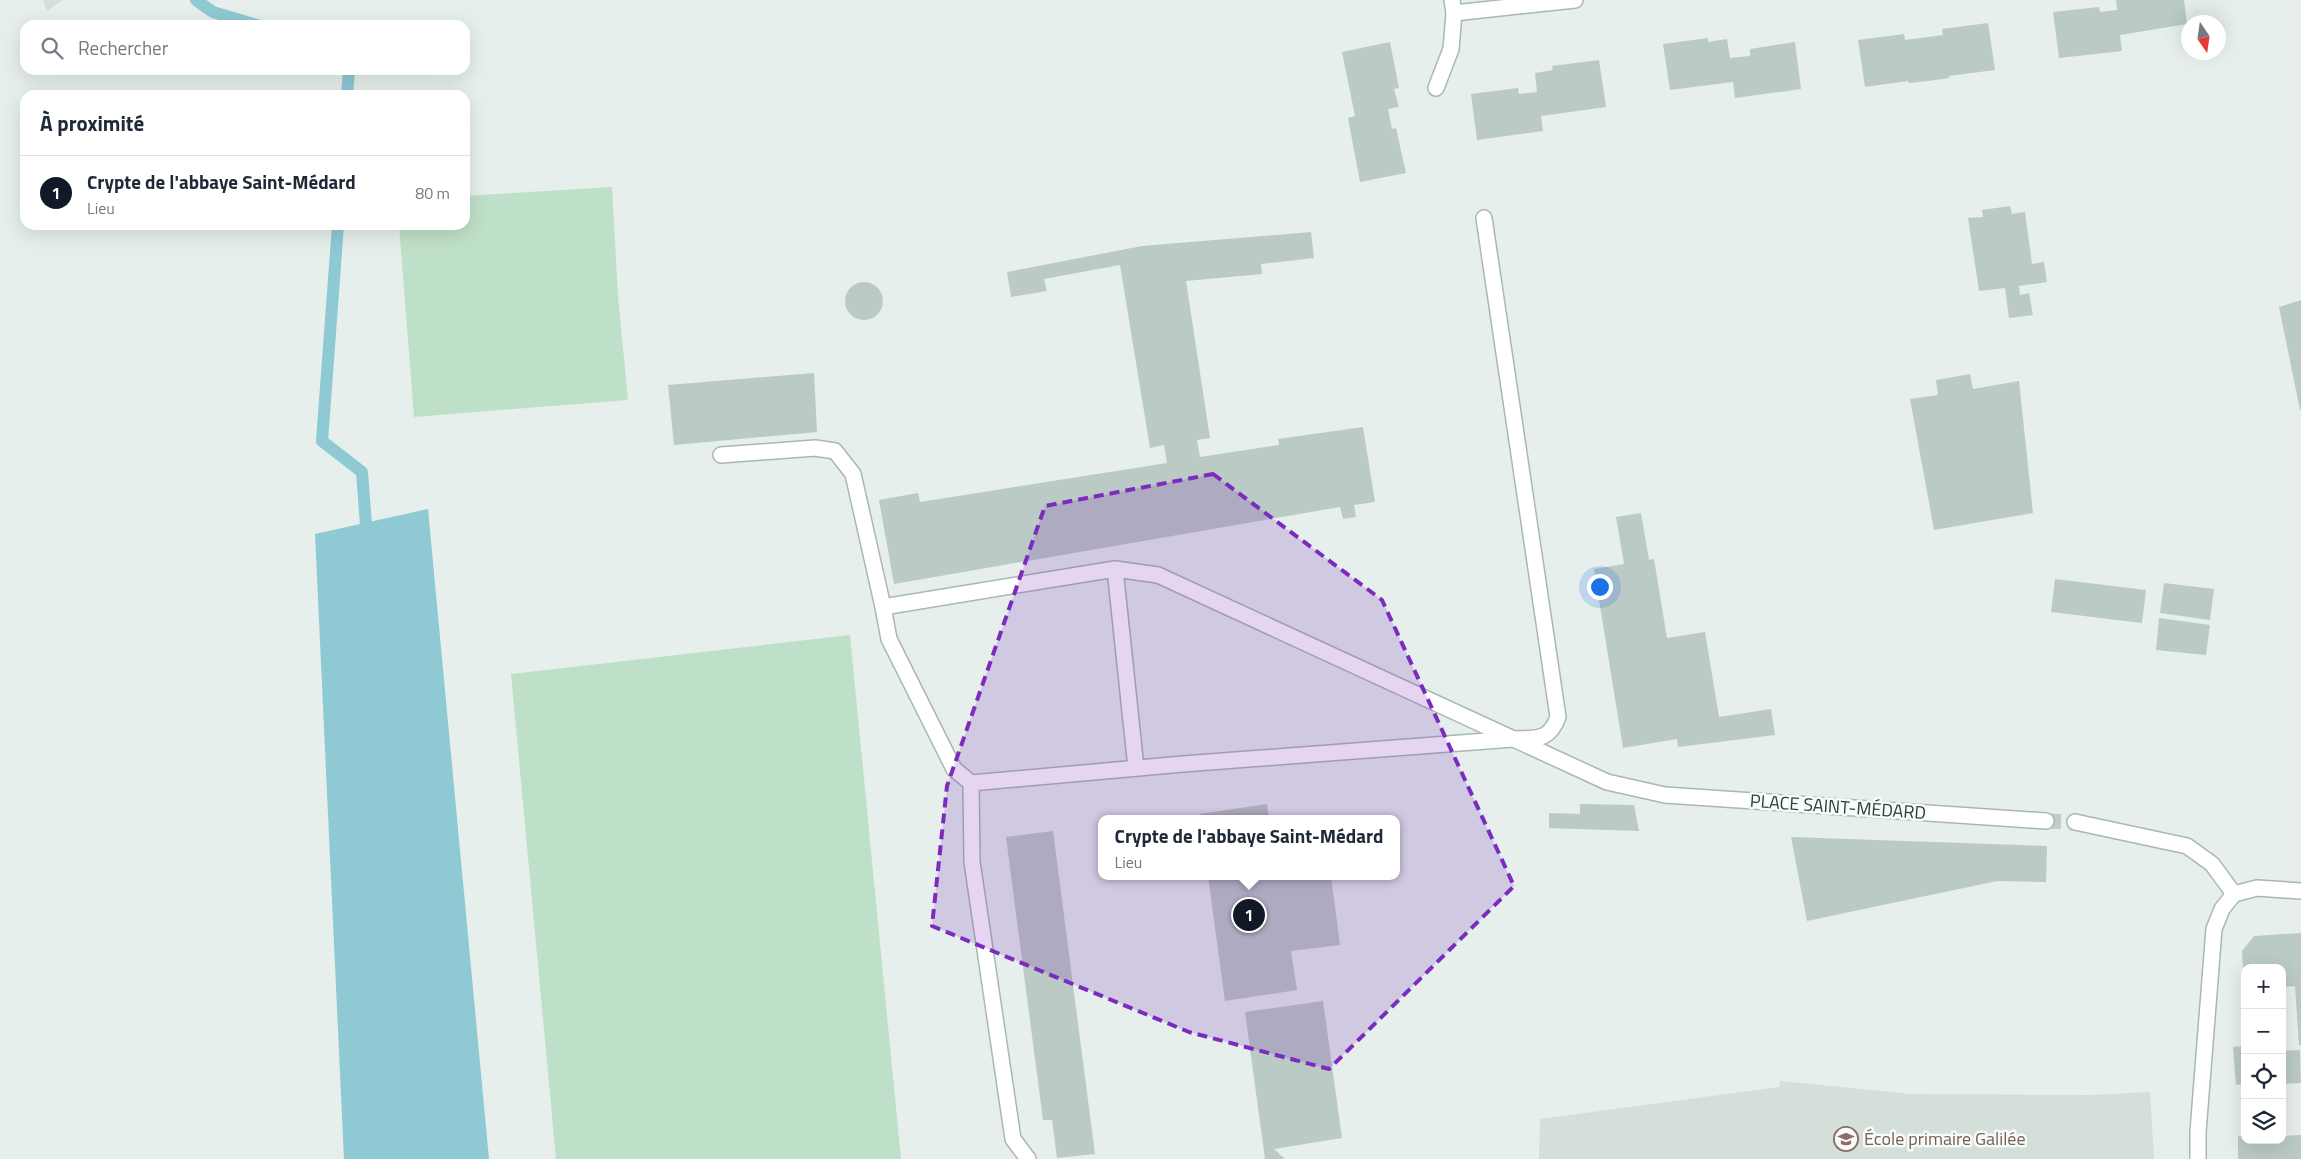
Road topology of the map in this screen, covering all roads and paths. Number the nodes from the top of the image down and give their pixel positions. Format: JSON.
{"nodes":[{"id":1,"x":1575,"y":0,"type":"edge"},
{"id":2,"x":1453,"y":6,"type":"edge"},
{"id":3,"x":1436,"y":88,"type":"dead end"},
{"id":4,"x":1484,"y":218,"type":"dead end"},
{"id":5,"x":721,"y":455,"type":"dead end"},
{"id":6,"x":1115,"y":569,"type":"junction"},
{"id":7,"x":883,"y":607,"type":"junction"},
{"id":8,"x":1513,"y":739,"type":"junction"},
{"id":9,"x":1136,"y":768,"type":"junction"},
{"id":10,"x":971,"y":783,"type":"junction"},
{"id":11,"x":2046,"y":821,"type":"tunnel mouth"},
{"id":12,"x":2075,"y":822,"type":"tunnel mouth"},
{"id":13,"x":2301,"y":891,"type":"edge"},
{"id":14,"x":2234,"y":894,"type":"junction"},
{"id":15,"x":1028,"y":1159,"type":"edge"},
{"id":16,"x":2198,"y":1159,"type":"edge"}],
"edges":[{"from":1,"to":2,"type":"street"},
{"from":2,"to":3,"type":"street"},
{"from":4,"to":8,"type":"street"},
{"from":5,"to":7,"type":"street"},
{"from":6,"to":7,"type":"street","name":"PLACE SAINT-MÉDARD"},
{"from":6,"to":8,"type":"street","name":"PLACE SAINT-MÉDARD"},
{"from":6,"to":9,"type":"street"},
{"from":7,"to":10,"type":"street"},
{"from":8,"to":9,"type":"street"},
{"from":8,"to":11,"type":"street","name":"PLACE SAINT-MÉDARD"},
{"from":9,"to":10,"type":"street"},
{"from":10,"to":15,"type":"street"},
{"from":12,"to":14,"type":"street"},
{"from":13,"to":14,"type":"street"},
{"from":14,"to":16,"type":"street"}]}
